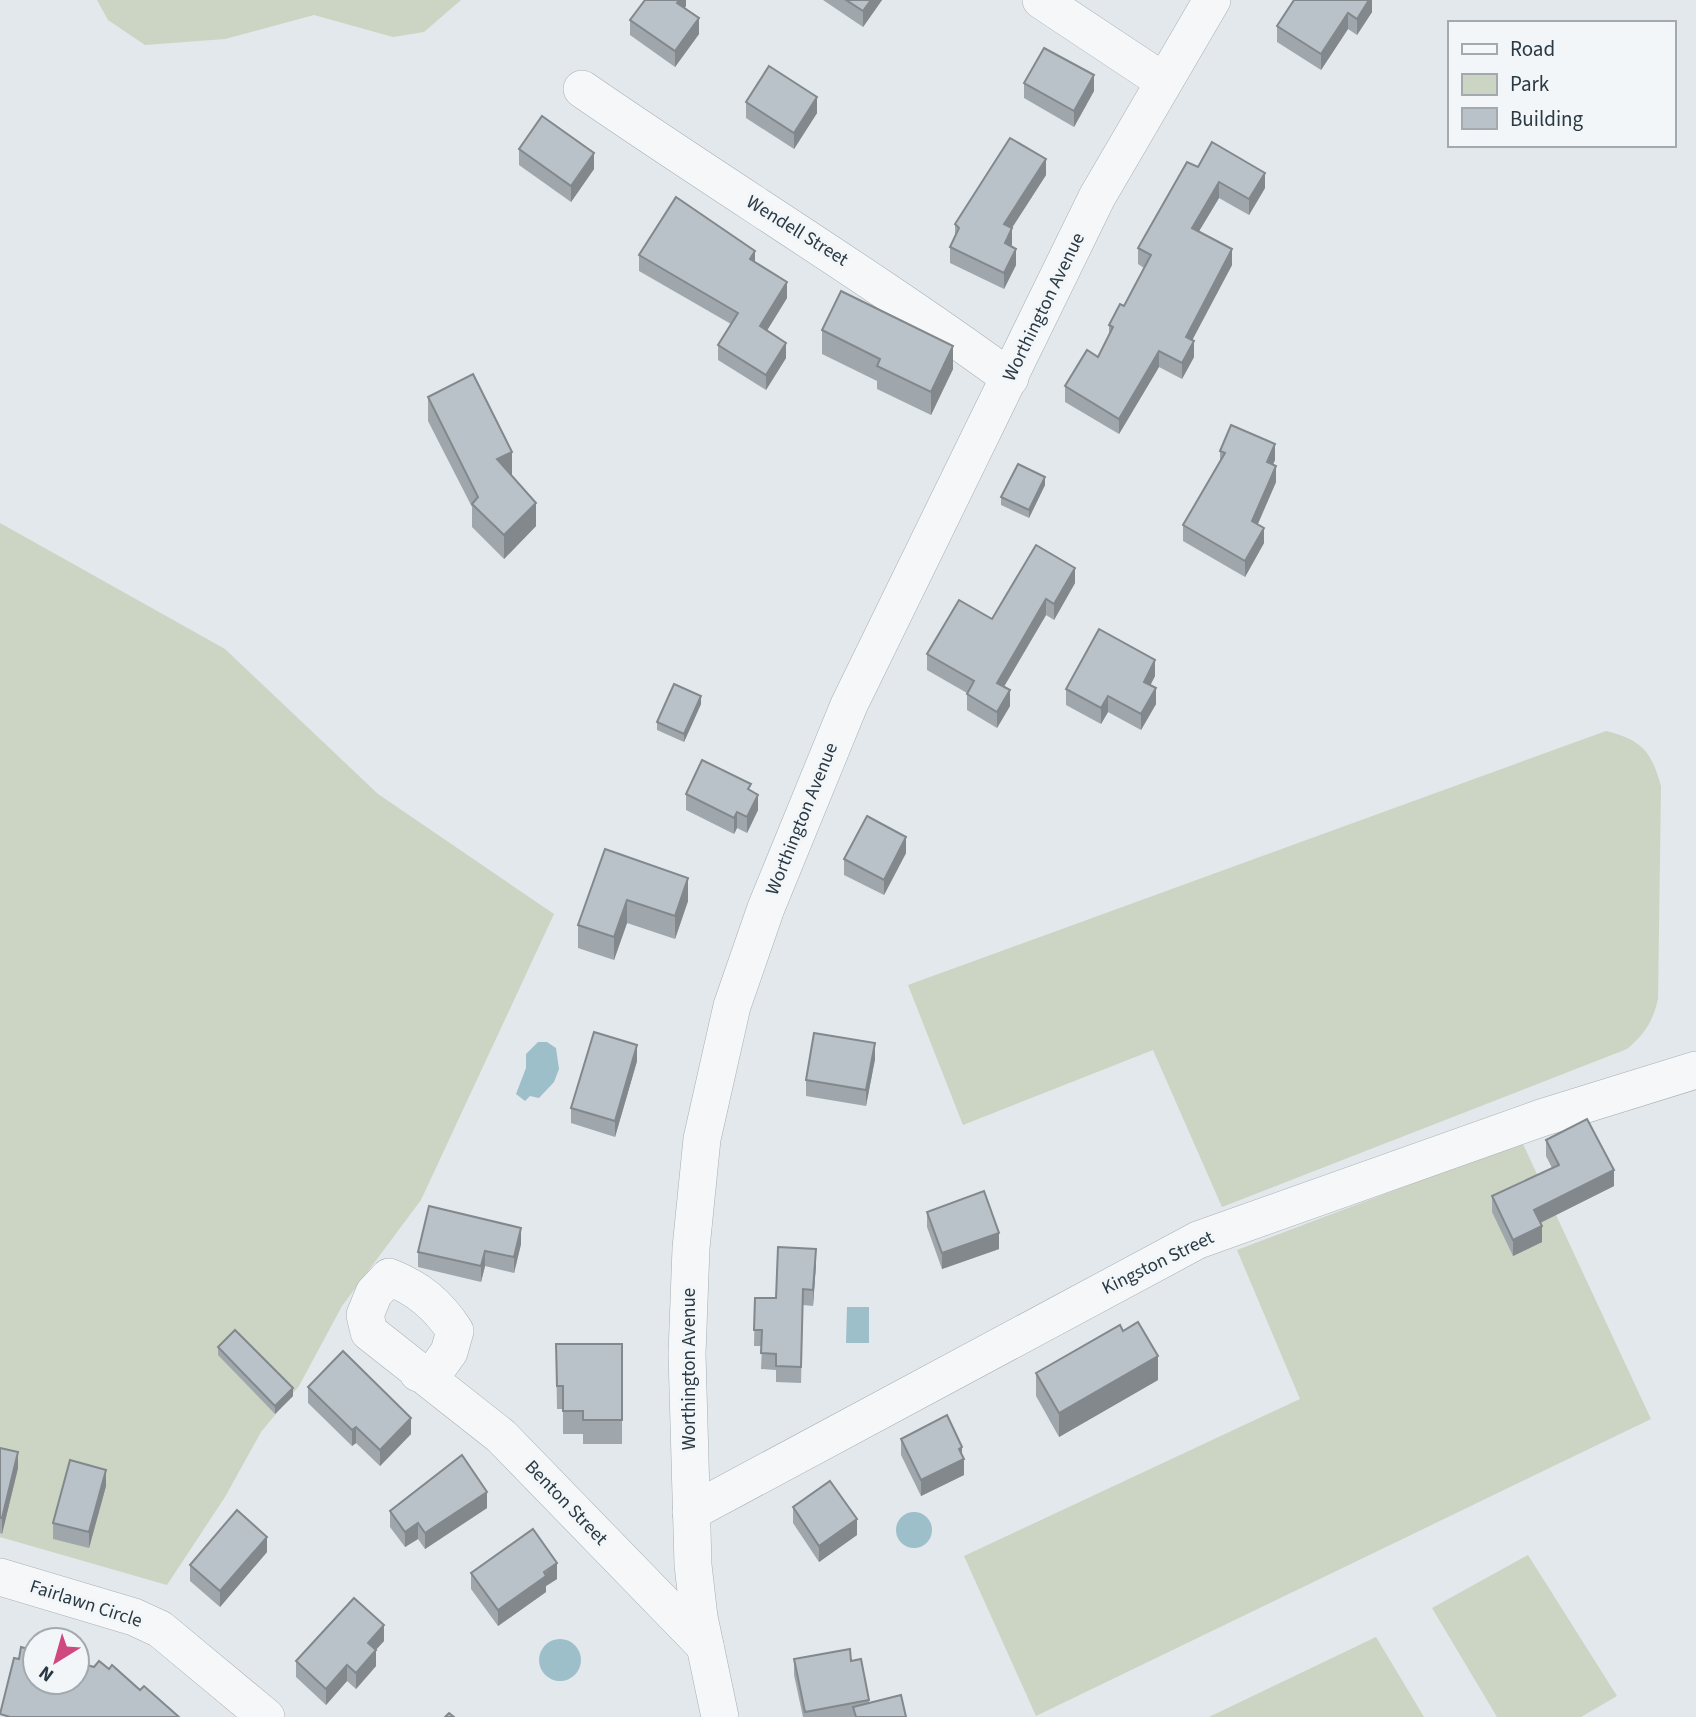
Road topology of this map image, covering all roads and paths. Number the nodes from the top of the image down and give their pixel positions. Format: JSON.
{"nodes":[{"id":1,"x":1041,"y":0,"type":"edge"},
{"id":2,"x":1212,"y":0,"type":"edge"},
{"id":3,"x":1163,"y":81,"type":"junction"},
{"id":4,"x":582,"y":89,"type":"dead end"},
{"id":5,"x":1010,"y":378,"type":"junction"},
{"id":6,"x":1696,"y":1070,"type":"edge"},
{"id":7,"x":418,"y":1373,"type":"dead end"},
{"id":8,"x":691,"y":1512,"type":"junction"},
{"id":9,"x":0,"y":1577,"type":"edge"},
{"id":10,"x":705,"y":1646,"type":"junction"},
{"id":11,"x":265,"y":1717,"type":"edge"},
{"id":12,"x":720,"y":1717,"type":"edge"}],
"edges":[{"from":1,"to":3,"type":"street"},
{"from":2,"to":3,"type":"street","name":"Worthington Avenue"},
{"from":3,"to":5,"type":"street","name":"Worthington Avenue"},
{"from":4,"to":5,"type":"street","name":"Wendell Street"},
{"from":5,"to":8,"type":"street","name":"Worthington Avenue"},
{"from":6,"to":8,"type":"street","name":"Kingston Street"},
{"from":7,"to":10,"type":"street","name":"Benton Street"},
{"from":8,"to":10,"type":"street","name":"Worthington Avenue"},
{"from":9,"to":11,"type":"street","name":"Fairlawn Circle"},
{"from":10,"to":12,"type":"street","name":"Worthington Avenue"}]}
